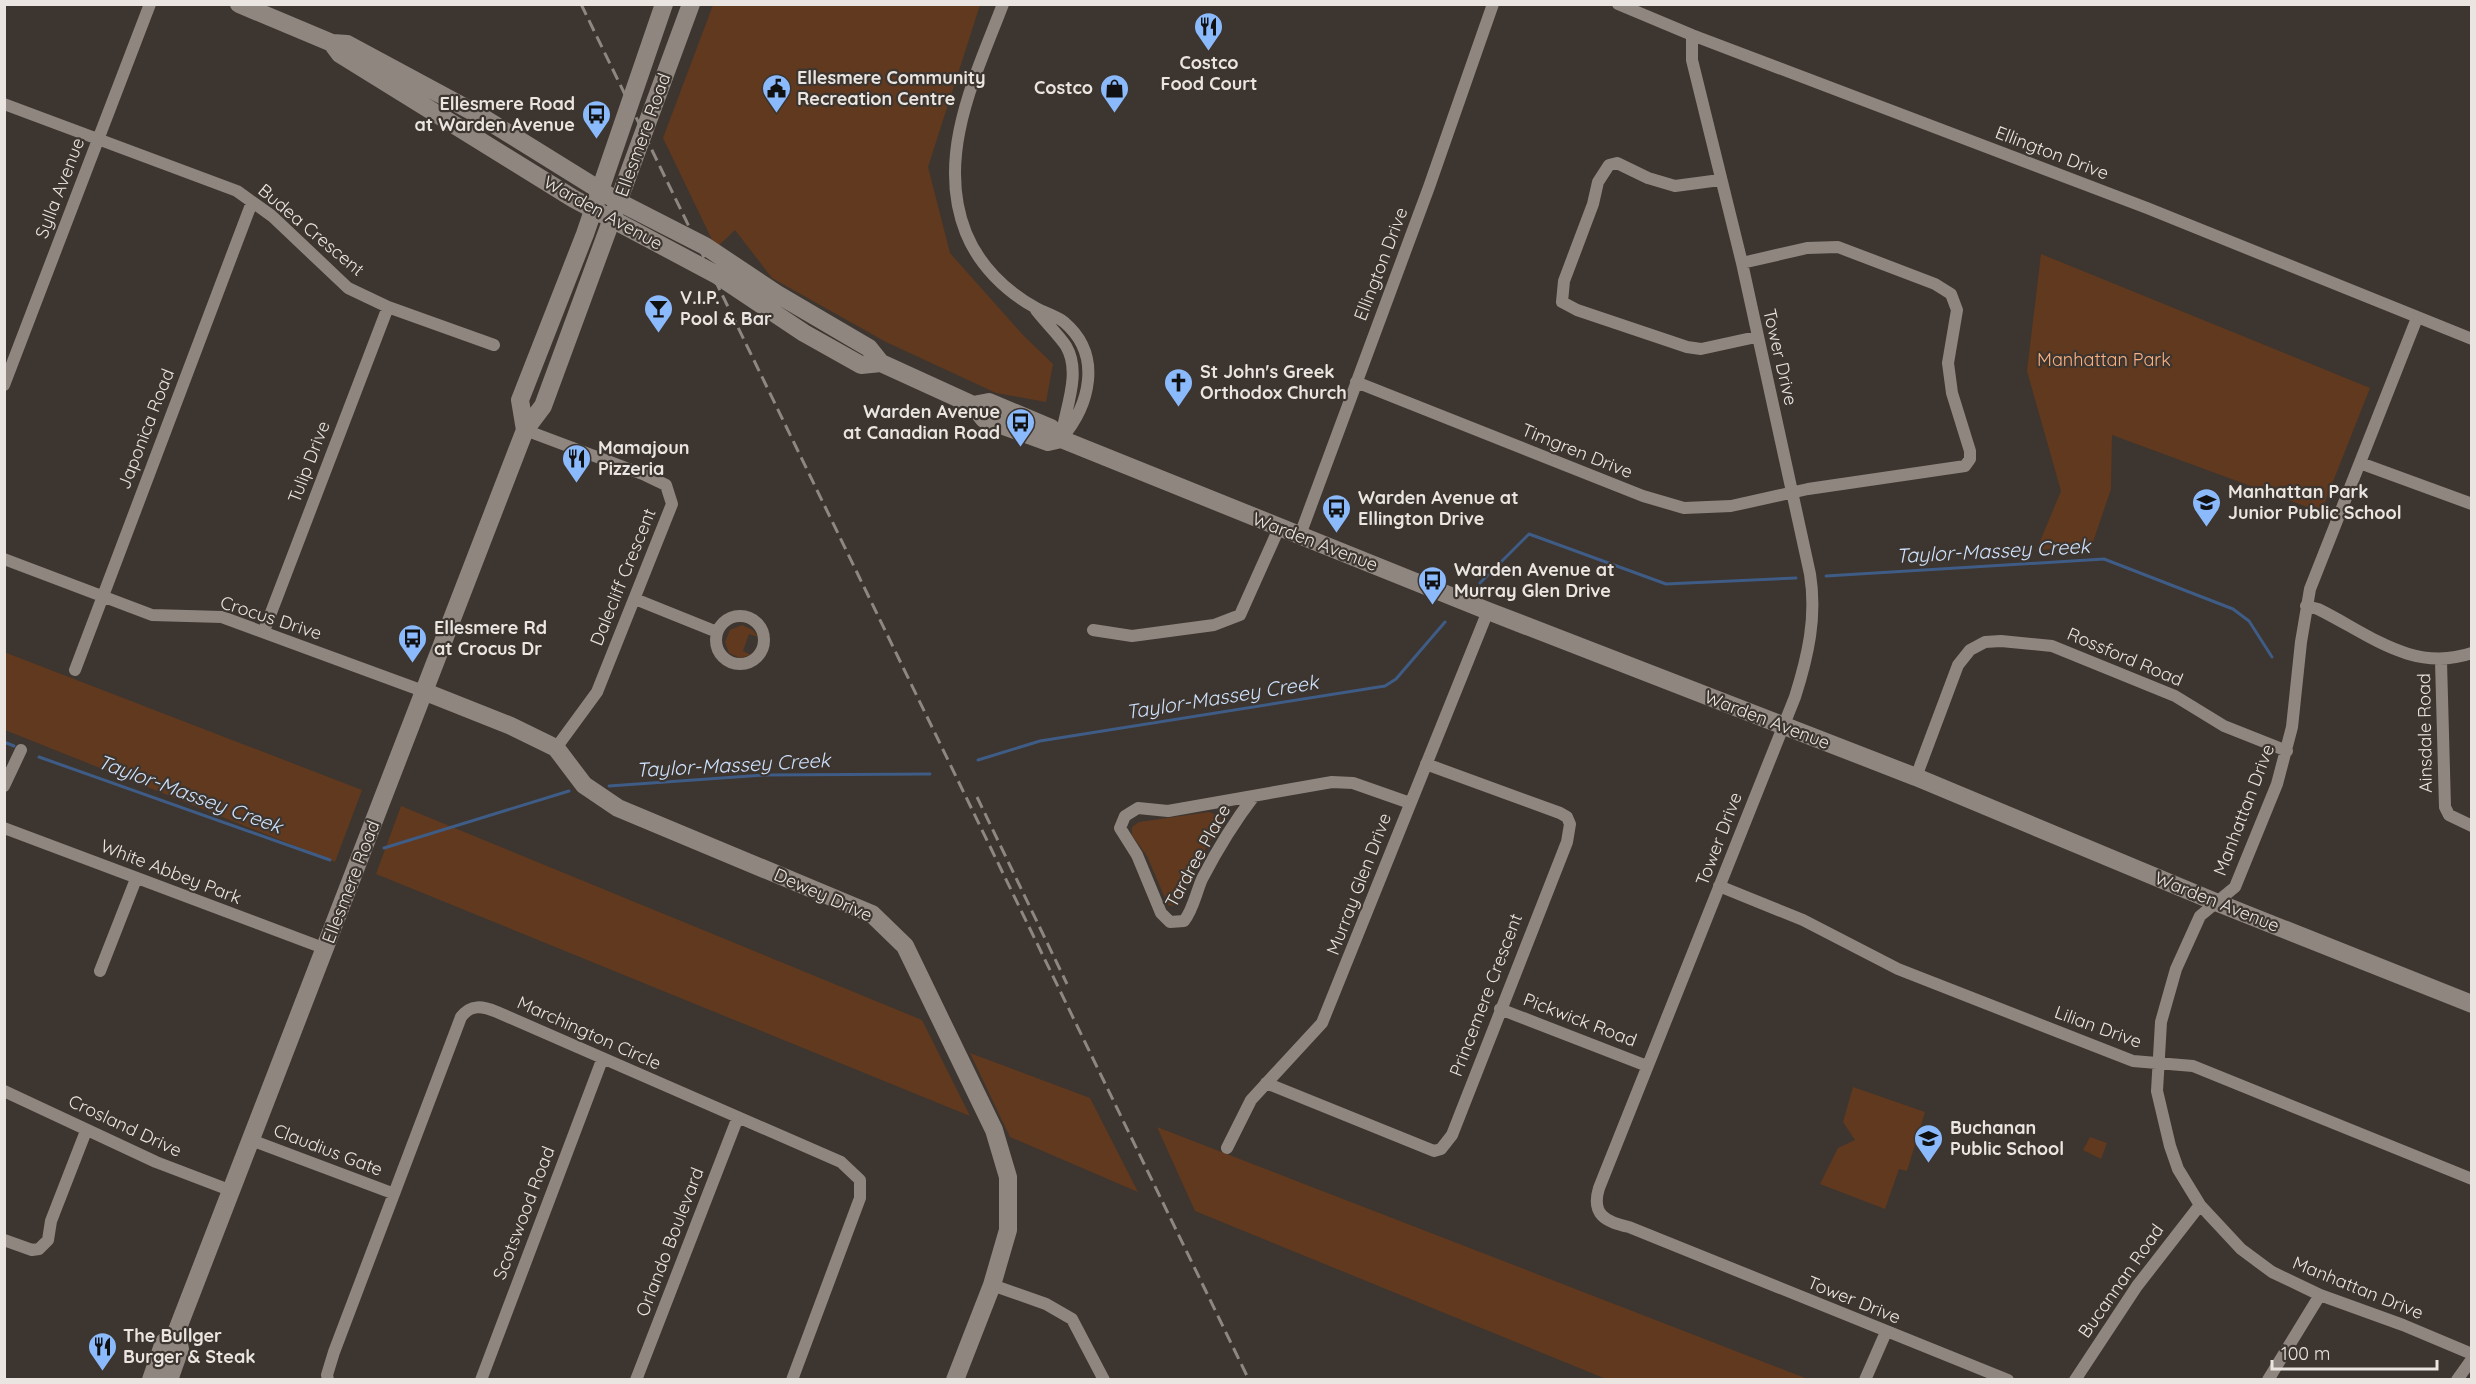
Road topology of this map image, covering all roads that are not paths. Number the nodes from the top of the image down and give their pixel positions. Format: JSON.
{"nodes":[{"id":1,"x":150,"y":4,"type":"edge"},
{"id":2,"x":239,"y":4,"type":"edge"},
{"id":3,"x":664,"y":4,"type":"edge"},
{"id":4,"x":691,"y":4,"type":"edge"},
{"id":5,"x":1003,"y":4,"type":"edge"},
{"id":6,"x":1493,"y":4,"type":"edge"},
{"id":7,"x":1618,"y":4,"type":"edge"},
{"id":8,"x":1692,"y":35,"type":"junction"},
{"id":9,"x":332,"y":43,"type":"junction"},
{"id":10,"x":4,"y":104,"type":"edge"},
{"id":11,"x":97,"y":140,"type":"junction"},
{"id":12,"x":1720,"y":180,"type":"junction"},
{"id":13,"x":600,"y":191,"type":"junction"},
{"id":14,"x":252,"y":201,"type":"junction"},
{"id":15,"x":619,"y":202,"type":"junction"},
{"id":16,"x":594,"y":209,"type":"junction"},
{"id":17,"x":613,"y":220,"type":"junction"},
{"id":18,"x":1742,"y":263,"type":"junction"},
{"id":19,"x":388,"y":306,"type":"junction"},
{"id":20,"x":2417,"y":318,"type":"junction"},
{"id":21,"x":1756,"y":337,"type":"junction"},
{"id":22,"x":2472,"y":339,"type":"edge"},
{"id":23,"x":494,"y":345,"type":"dead end"},
{"id":24,"x":881,"y":363,"type":"junction"},
{"id":25,"x":1356,"y":382,"type":"junction"},
{"id":26,"x":4,"y":385,"type":"edge"},
{"id":27,"x":525,"y":430,"type":"junction"},
{"id":28,"x":1061,"y":439,"type":"junction"},
{"id":29,"x":2360,"y":463,"type":"junction"},
{"id":30,"x":1793,"y":494,"type":"junction"},
{"id":31,"x":2472,"y":504,"type":"edge"},
{"id":32,"x":1279,"y":528,"type":"junction"},
{"id":33,"x":1300,"y":535,"type":"junction"},
{"id":34,"x":4,"y":559,"type":"edge"},
{"id":35,"x":103,"y":597,"type":"junction"},
{"id":36,"x":635,"y":599,"type":"junction"},
{"id":37,"x":2306,"y":606,"type":"junction"},
{"id":38,"x":1488,"y":611,"type":"junction"},
{"id":39,"x":1093,"y":630,"type":"dead end"},
{"id":40,"x":264,"y":631,"type":"junction"},
{"id":41,"x":717,"y":632,"type":"junction"},
{"id":42,"x":2472,"y":653,"type":"edge"},
{"id":43,"x":2441,"y":661,"type":"junction"},
{"id":44,"x":75,"y":670,"type":"dead end"},
{"id":45,"x":423,"y":691,"type":"junction"},
{"id":46,"x":1782,"y":726,"type":"junction"},
{"id":47,"x":556,"y":748,"type":"junction"},
{"id":48,"x":21,"y":750,"type":"dead end"},
{"id":49,"x":2287,"y":751,"type":"junction"},
{"id":50,"x":1426,"y":764,"type":"junction"},
{"id":51,"x":1916,"y":777,"type":"junction"},
{"id":52,"x":4,"y":786,"type":"edge"},
{"id":53,"x":1254,"y":796,"type":"junction"},
{"id":54,"x":1410,"y":803,"type":"junction"},
{"id":55,"x":2472,"y":826,"type":"edge"},
{"id":56,"x":4,"y":828,"type":"edge"},
{"id":57,"x":136,"y":879,"type":"junction"},
{"id":58,"x":1719,"y":886,"type":"junction"},
{"id":59,"x":2217,"y":903,"type":"junction"},
{"id":60,"x":326,"y":949,"type":"junction"},
{"id":61,"x":100,"y":971,"type":"dead end"},
{"id":62,"x":2472,"y":1004,"type":"edge"},
{"id":63,"x":1500,"y":1009,"type":"junction"},
{"id":64,"x":602,"y":1060,"type":"junction"},
{"id":65,"x":2158,"y":1064,"type":"junction"},
{"id":66,"x":1647,"y":1065,"type":"junction"},
{"id":67,"x":1266,"y":1083,"type":"junction"},
{"id":68,"x":4,"y":1091,"type":"edge"},
{"id":69,"x":738,"y":1117,"type":"junction"},
{"id":70,"x":86,"y":1131,"type":"junction"},
{"id":71,"x":251,"y":1140,"type":"junction"},
{"id":72,"x":1227,"y":1148,"type":"dead end"},
{"id":73,"x":2472,"y":1179,"type":"edge"},
{"id":74,"x":232,"y":1191,"type":"junction"},
{"id":75,"x":392,"y":1193,"type":"junction"},
{"id":76,"x":2200,"y":1205,"type":"junction"},
{"id":77,"x":4,"y":1240,"type":"edge"},
{"id":78,"x":992,"y":1285,"type":"junction"},
{"id":79,"x":2320,"y":1295,"type":"junction"},
{"id":80,"x":1886,"y":1332,"type":"junction"},
{"id":81,"x":176,"y":1333,"type":"junction"},
{"id":82,"x":2472,"y":1354,"type":"edge"},
{"id":83,"x":2472,"y":1359,"type":"edge"},
{"id":84,"x":151,"y":1380,"type":"edge"},
{"id":85,"x":169,"y":1380,"type":"edge"},
{"id":86,"x":328,"y":1380,"type":"edge"},
{"id":87,"x":481,"y":1380,"type":"edge"},
{"id":88,"x":636,"y":1380,"type":"edge"},
{"id":89,"x":792,"y":1380,"type":"edge"},
{"id":90,"x":955,"y":1380,"type":"edge"},
{"id":91,"x":1104,"y":1380,"type":"edge"},
{"id":92,"x":1865,"y":1380,"type":"edge"},
{"id":93,"x":2008,"y":1380,"type":"edge"},
{"id":94,"x":2074,"y":1380,"type":"edge"},
{"id":95,"x":2268,"y":1380,"type":"edge"},
{"id":96,"x":2457,"y":1380,"type":"edge"}],
"edges":[{"from":1,"to":11,"type":"street","name":"Sylla Avenue"},
{"from":2,"to":9,"type":"main road","name":"Warden Avenue"},
{"from":3,"to":13,"type":"main road","name":"Ellesmere Road"},
{"from":4,"to":15,"type":"main road","name":"Ellesmere Road"},
{"from":5,"to":28,"type":"street"},
{"from":6,"to":25,"type":"street","name":"Ellington Drive"},
{"from":7,"to":8,"type":"street","name":"Ellington Drive"},
{"from":8,"to":12,"type":"street","name":"Tower Drive"},
{"from":8,"to":20,"type":"street","name":"Ellington Drive"},
{"from":9,"to":13,"type":"main road","name":"Warden Avenue"},
{"from":9,"to":16,"type":"main road","name":"Warden Avenue"},
{"from":10,"to":11,"type":"street","name":"Budea Crescent"},
{"from":11,"to":14,"type":"street","name":"Budea Crescent"},
{"from":11,"to":26,"type":"street","name":"Sylla Avenue"},
{"from":12,"to":18,"type":"street","name":"Tower Drive"},
{"from":12,"to":21,"type":"street"},
{"from":13,"to":15,"type":"main road","name":"Warden Avenue"},
{"from":13,"to":16,"type":"main road","name":"Ellesmere Road"},
{"from":14,"to":19,"type":"street","name":"Budea Crescent"},
{"from":14,"to":35,"type":"street","name":"Japonica Road"},
{"from":15,"to":17,"type":"main road","name":"Ellesmere Road"},
{"from":15,"to":24,"type":"main road","name":"Warden Avenue"},
{"from":16,"to":17,"type":"main road","name":"Warden Avenue"},
{"from":16,"to":27,"type":"main road","name":"Ellesmere Road"},
{"from":17,"to":24,"type":"main road","name":"Warden Avenue"},
{"from":17,"to":27,"type":"main road","name":"Ellesmere Road"},
{"from":18,"to":21,"type":"street","name":"Tower Drive"},
{"from":18,"to":30,"type":"street","name":"Timgren Drive"},
{"from":19,"to":23,"type":"street","name":"Budea Crescent"},
{"from":19,"to":40,"type":"street","name":"Tulip Drive"},
{"from":20,"to":22,"type":"street","name":"Ellington Drive"},
{"from":20,"to":29,"type":"street","name":"Manhattan Drive"},
{"from":21,"to":30,"type":"street","name":"Tower Drive"},
{"from":24,"to":28,"type":"main road","name":"Warden Avenue"},
{"from":25,"to":30,"type":"street","name":"Timgren Drive"},
{"from":25,"to":33,"type":"street","name":"Ellington Drive"},
{"from":27,"to":36,"type":"street","name":"Dalecliff Crescent"},
{"from":27,"to":45,"type":"main road","name":"Ellesmere Road"},
{"from":28,"to":32,"type":"main road","name":"Warden Avenue"},
{"from":29,"to":31,"type":"street"},
{"from":29,"to":37,"type":"street","name":"Manhattan Drive"},
{"from":30,"to":46,"type":"street","name":"Tower Drive"},
{"from":32,"to":33,"type":"main road","name":"Warden Avenue"},
{"from":32,"to":39,"type":"street"},
{"from":33,"to":38,"type":"main road","name":"Warden Avenue"},
{"from":34,"to":35,"type":"street","name":"Crocus Drive"},
{"from":35,"to":40,"type":"street","name":"Crocus Drive"},
{"from":35,"to":44,"type":"street","name":"Japonica Road"},
{"from":36,"to":41,"type":"street"},
{"from":36,"to":47,"type":"street","name":"Dalecliff Crescent"},
{"from":37,"to":43,"type":"street"},
{"from":37,"to":49,"type":"street","name":"Manhattan Drive"},
{"from":38,"to":46,"type":"main road","name":"Warden Avenue"},
{"from":38,"to":50,"type":"street","name":"Murray Glen Drive"},
{"from":40,"to":45,"type":"street","name":"Crocus Drive"},
{"from":41,"to":41,"type":"street"},
{"from":42,"to":43,"type":"street"},
{"from":43,"to":55,"type":"street","name":"Ainsdale Road"},
{"from":45,"to":47,"type":"main road","name":"Dewey Drive"},
{"from":45,"to":60,"type":"main road","name":"Ellesmere Road"},
{"from":46,"to":51,"type":"main road","name":"Warden Avenue"},
{"from":46,"to":58,"type":"street","name":"Tower Drive"},
{"from":47,"to":78,"type":"main road","name":"Dewey Drive"},
{"from":48,"to":52,"type":"street"},
{"from":49,"to":51,"type":"street","name":"Rossford Road"},
{"from":49,"to":59,"type":"street","name":"Manhattan Drive"},
{"from":50,"to":54,"type":"street","name":"Murray Glen Drive"},
{"from":50,"to":63,"type":"street","name":"Princemere Crescent"},
{"from":51,"to":59,"type":"main road","name":"Warden Avenue"},
{"from":53,"to":53,"type":"street","name":"Tardree Place"},
{"from":53,"to":54,"type":"street","name":"Tardree Place"},
{"from":54,"to":67,"type":"street","name":"Murray Glen Drive"},
{"from":56,"to":57,"type":"street","name":"White Abbey Park"},
{"from":57,"to":60,"type":"street","name":"White Abbey Park"},
{"from":57,"to":61,"type":"street"},
{"from":58,"to":65,"type":"street","name":"Lilian Drive"},
{"from":58,"to":66,"type":"street","name":"Tower Drive"},
{"from":59,"to":62,"type":"main road","name":"Warden Avenue"},
{"from":59,"to":65,"type":"street","name":"Manhattan Drive"},
{"from":60,"to":71,"type":"main road","name":"Ellesmere Road"},
{"from":63,"to":66,"type":"street","name":"Pickwick Road"},
{"from":63,"to":67,"type":"street","name":"Princemere Crescent"},
{"from":64,"to":69,"type":"street","name":"Marchington Circle"},
{"from":64,"to":75,"type":"street","name":"Marchington Circle"},
{"from":64,"to":87,"type":"street","name":"Scotswood Road"},
{"from":65,"to":73,"type":"street","name":"Lilian Drive"},
{"from":65,"to":76,"type":"street","name":"Manhattan Drive"},
{"from":66,"to":80,"type":"street","name":"Tower Drive"},
{"from":67,"to":72,"type":"street","name":"Murray Glen Drive"},
{"from":68,"to":70,"type":"street","name":"Crosland Drive"},
{"from":69,"to":88,"type":"street","name":"Orlando Boulevard"},
{"from":69,"to":89,"type":"street","name":"Marchington Circle"},
{"from":70,"to":74,"type":"street","name":"Crosland Drive"},
{"from":70,"to":77,"type":"street"},
{"from":71,"to":74,"type":"main road","name":"Ellesmere Road"},
{"from":71,"to":75,"type":"street","name":"Claudius Gate"},
{"from":74,"to":81,"type":"main road","name":"Ellesmere Road"},
{"from":75,"to":86,"type":"street","name":"Marchington Circle"},
{"from":76,"to":79,"type":"street","name":"Manhattan Drive"},
{"from":76,"to":94,"type":"street","name":"Bucannan Road"},
{"from":78,"to":90,"type":"main road","name":"Dewey Drive"},
{"from":78,"to":91,"type":"street"},
{"from":79,"to":82,"type":"street","name":"Manhattan Drive"},
{"from":79,"to":95,"type":"street"},
{"from":80,"to":92,"type":"street"},
{"from":80,"to":93,"type":"street","name":"Tower Drive"},
{"from":81,"to":84,"type":"main road","name":"Ellesmere Road"},
{"from":81,"to":85,"type":"main road","name":"Ellesmere Road"},
{"from":83,"to":96,"type":"street"}]}
